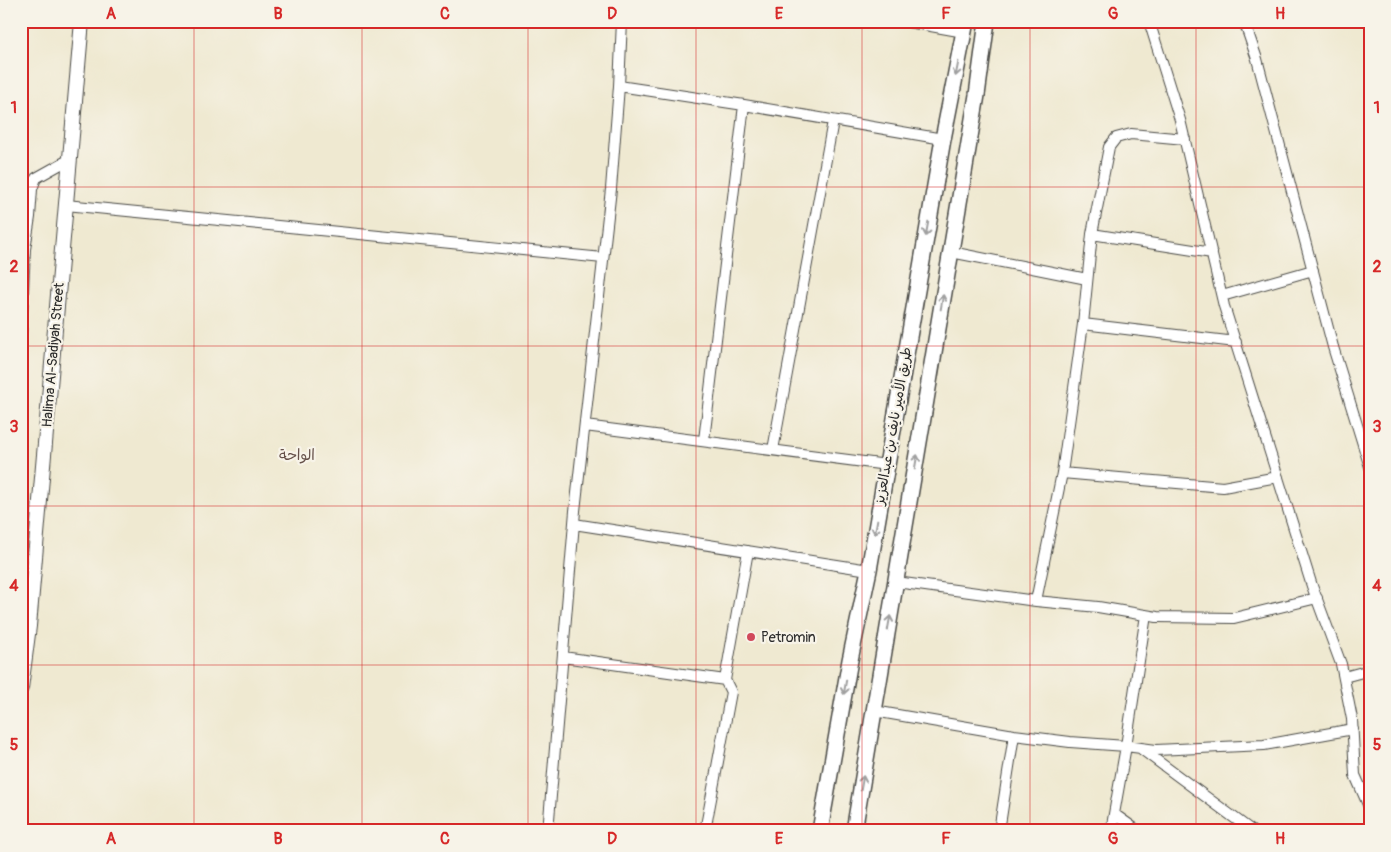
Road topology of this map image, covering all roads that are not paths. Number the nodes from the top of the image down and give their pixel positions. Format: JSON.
{"nodes":[{"id":1,"x":82,"y":21,"type":"edge"},
{"id":2,"x":622,"y":21,"type":"edge"},
{"id":3,"x":903,"y":21,"type":"edge"},
{"id":4,"x":987,"y":21,"type":"edge"},
{"id":5,"x":997,"y":21,"type":"edge"},
{"id":6,"x":1149,"y":21,"type":"edge"},
{"id":7,"x":1244,"y":21,"type":"edge"},
{"id":8,"x":965,"y":27,"type":"edge"},
{"id":9,"x":619,"y":86,"type":"junction"},
{"id":10,"x":977,"y":95,"type":"junction"},
{"id":11,"x":744,"y":105,"type":"junction"},
{"id":12,"x":833,"y":121,"type":"junction"},
{"id":13,"x":943,"y":139,"type":"junction"},
{"id":14,"x":1184,"y":139,"type":"junction"},
{"id":15,"x":70,"y":159,"type":"junction"},
{"id":16,"x":66,"y":205,"type":"junction"},
{"id":17,"x":1092,"y":234,"type":"junction"},
{"id":18,"x":951,"y":252,"type":"junction"},
{"id":19,"x":1212,"y":253,"type":"junction"},
{"id":20,"x":603,"y":258,"type":"junction"},
{"id":21,"x":1313,"y":270,"type":"junction"},
{"id":22,"x":1088,"y":279,"type":"junction"},
{"id":23,"x":1222,"y":296,"type":"junction"},
{"id":24,"x":1083,"y":324,"type":"junction"},
{"id":25,"x":21,"y":335,"type":"edge"},
{"id":26,"x":1236,"y":342,"type":"junction"},
{"id":27,"x":585,"y":426,"type":"junction"},
{"id":28,"x":704,"y":440,"type":"junction"},
{"id":29,"x":773,"y":450,"type":"junction"},
{"id":30,"x":887,"y":465,"type":"junction"},
{"id":31,"x":1370,"y":468,"type":"edge"},
{"id":32,"x":1062,"y":473,"type":"junction"},
{"id":33,"x":1278,"y":477,"type":"junction"},
{"id":34,"x":574,"y":524,"type":"junction"},
{"id":35,"x":748,"y":551,"type":"junction"},
{"id":36,"x":869,"y":570,"type":"junction"},
{"id":37,"x":896,"y":582,"type":"junction"},
{"id":38,"x":1317,"y":598,"type":"junction"},
{"id":39,"x":1036,"y":601,"type":"junction"},
{"id":40,"x":1146,"y":615,"type":"junction"},
{"id":41,"x":563,"y":656,"type":"junction"},
{"id":42,"x":1370,"y":670,"type":"edge"},
{"id":43,"x":1344,"y":677,"type":"junction"},
{"id":44,"x":726,"y":680,"type":"junction"},
{"id":45,"x":21,"y":688,"type":"edge"},
{"id":46,"x":874,"y":711,"type":"junction"},
{"id":47,"x":1353,"y":729,"type":"junction"},
{"id":48,"x":1014,"y":735,"type":"junction"},
{"id":49,"x":1126,"y":746,"type":"junction"},
{"id":50,"x":1140,"y":748,"type":"junction"},
{"id":51,"x":1370,"y":809,"type":"edge"},
{"id":52,"x":1114,"y":814,"type":"junction"},
{"id":53,"x":548,"y":831,"type":"edge"},
{"id":54,"x":705,"y":831,"type":"edge"},
{"id":55,"x":820,"y":831,"type":"edge"},
{"id":56,"x":854,"y":831,"type":"edge"},
{"id":57,"x":999,"y":831,"type":"edge"},
{"id":58,"x":1111,"y":831,"type":"edge"},
{"id":59,"x":1138,"y":831,"type":"edge"},
{"id":60,"x":1252,"y":831,"type":"edge"}],
"edges":[{"from":1,"to":15,"type":"street","name":"Halima Al-Sadiyah Street"},
{"from":2,"to":9,"type":"street"},
{"from":3,"to":8,"type":"street"},
{"from":4,"to":10,"type":"main road","name":"طريق الأمير نايف بن عبدالعزيز"},
{"from":5,"to":10,"type":"main road"},
{"from":6,"to":14,"type":"street"},
{"from":7,"to":21,"type":"street"},
{"from":8,"to":13,"type":"main road","name":"طريق الأمير نايف بن عبدالعزيز","one_way":true},
{"from":9,"to":11,"type":"street"},
{"from":9,"to":20,"type":"street"},
{"from":10,"to":18,"type":"main road","name":"طريق الأمير نايف بن عبدالعزيز"},
{"from":11,"to":12,"type":"street"},
{"from":11,"to":28,"type":"street"},
{"from":12,"to":13,"type":"street"},
{"from":12,"to":29,"type":"street"},
{"from":13,"to":30,"type":"main road","name":"طريق الأمير نايف بن عبدالعزيز","one_way":true},
{"from":14,"to":17,"type":"street"},
{"from":14,"to":19,"type":"street"},
{"from":15,"to":16,"type":"street","name":"Halima Al-Sadiyah Street"},
{"from":15,"to":25,"type":"street"},
{"from":16,"to":20,"type":"street"},
{"from":16,"to":45,"type":"street","name":"Halima Al-Sadiyah Street"},
{"from":17,"to":19,"type":"street"},
{"from":17,"to":22,"type":"street"},
{"from":18,"to":22,"type":"street"},
{"from":37,"to":18,"type":"main road","name":"طريق الأمير نايف بن عبدالعزيز","one_way":true},
{"from":19,"to":23,"type":"street"},
{"from":20,"to":27,"type":"street"},
{"from":21,"to":23,"type":"street"},
{"from":21,"to":31,"type":"street"},
{"from":22,"to":24,"type":"street"},
{"from":23,"to":26,"type":"street"},
{"from":24,"to":26,"type":"street"},
{"from":24,"to":32,"type":"street"},
{"from":26,"to":33,"type":"street"},
{"from":27,"to":28,"type":"street"},
{"from":27,"to":34,"type":"street"},
{"from":28,"to":29,"type":"street"},
{"from":29,"to":30,"type":"street"},
{"from":30,"to":36,"type":"main road","name":"طريق الأمير نايف بن عبدالعزيز","one_way":true},
{"from":32,"to":33,"type":"street"},
{"from":32,"to":39,"type":"street"},
{"from":33,"to":38,"type":"street"},
{"from":34,"to":35,"type":"street"},
{"from":34,"to":41,"type":"street"},
{"from":35,"to":36,"type":"street"},
{"from":35,"to":44,"type":"street"},
{"from":36,"to":55,"type":"main road","name":"طريق الأمير نايف بن عبدالعزيز","one_way":true},
{"from":37,"to":39,"type":"street"},
{"from":46,"to":37,"type":"main road","name":"طريق الأمير نايف بن عبدالعزيز","one_way":true},
{"from":38,"to":40,"type":"street"},
{"from":38,"to":43,"type":"street"},
{"from":39,"to":40,"type":"street"},
{"from":40,"to":49,"type":"street"},
{"from":41,"to":44,"type":"street"},
{"from":41,"to":53,"type":"street"},
{"from":42,"to":43,"type":"street"},
{"from":43,"to":47,"type":"street"},
{"from":44,"to":54,"type":"street"},
{"from":46,"to":48,"type":"street"},
{"from":56,"to":46,"type":"main road","name":"طريق الأمير نايف بن عبدالعزيز","one_way":true},
{"from":47,"to":50,"type":"street"},
{"from":47,"to":51,"type":"street"},
{"from":48,"to":49,"type":"street"},
{"from":48,"to":57,"type":"street"},
{"from":49,"to":50,"type":"street"},
{"from":49,"to":52,"type":"street"},
{"from":50,"to":60,"type":"street"},
{"from":52,"to":58,"type":"street"},
{"from":52,"to":59,"type":"street"}]}
